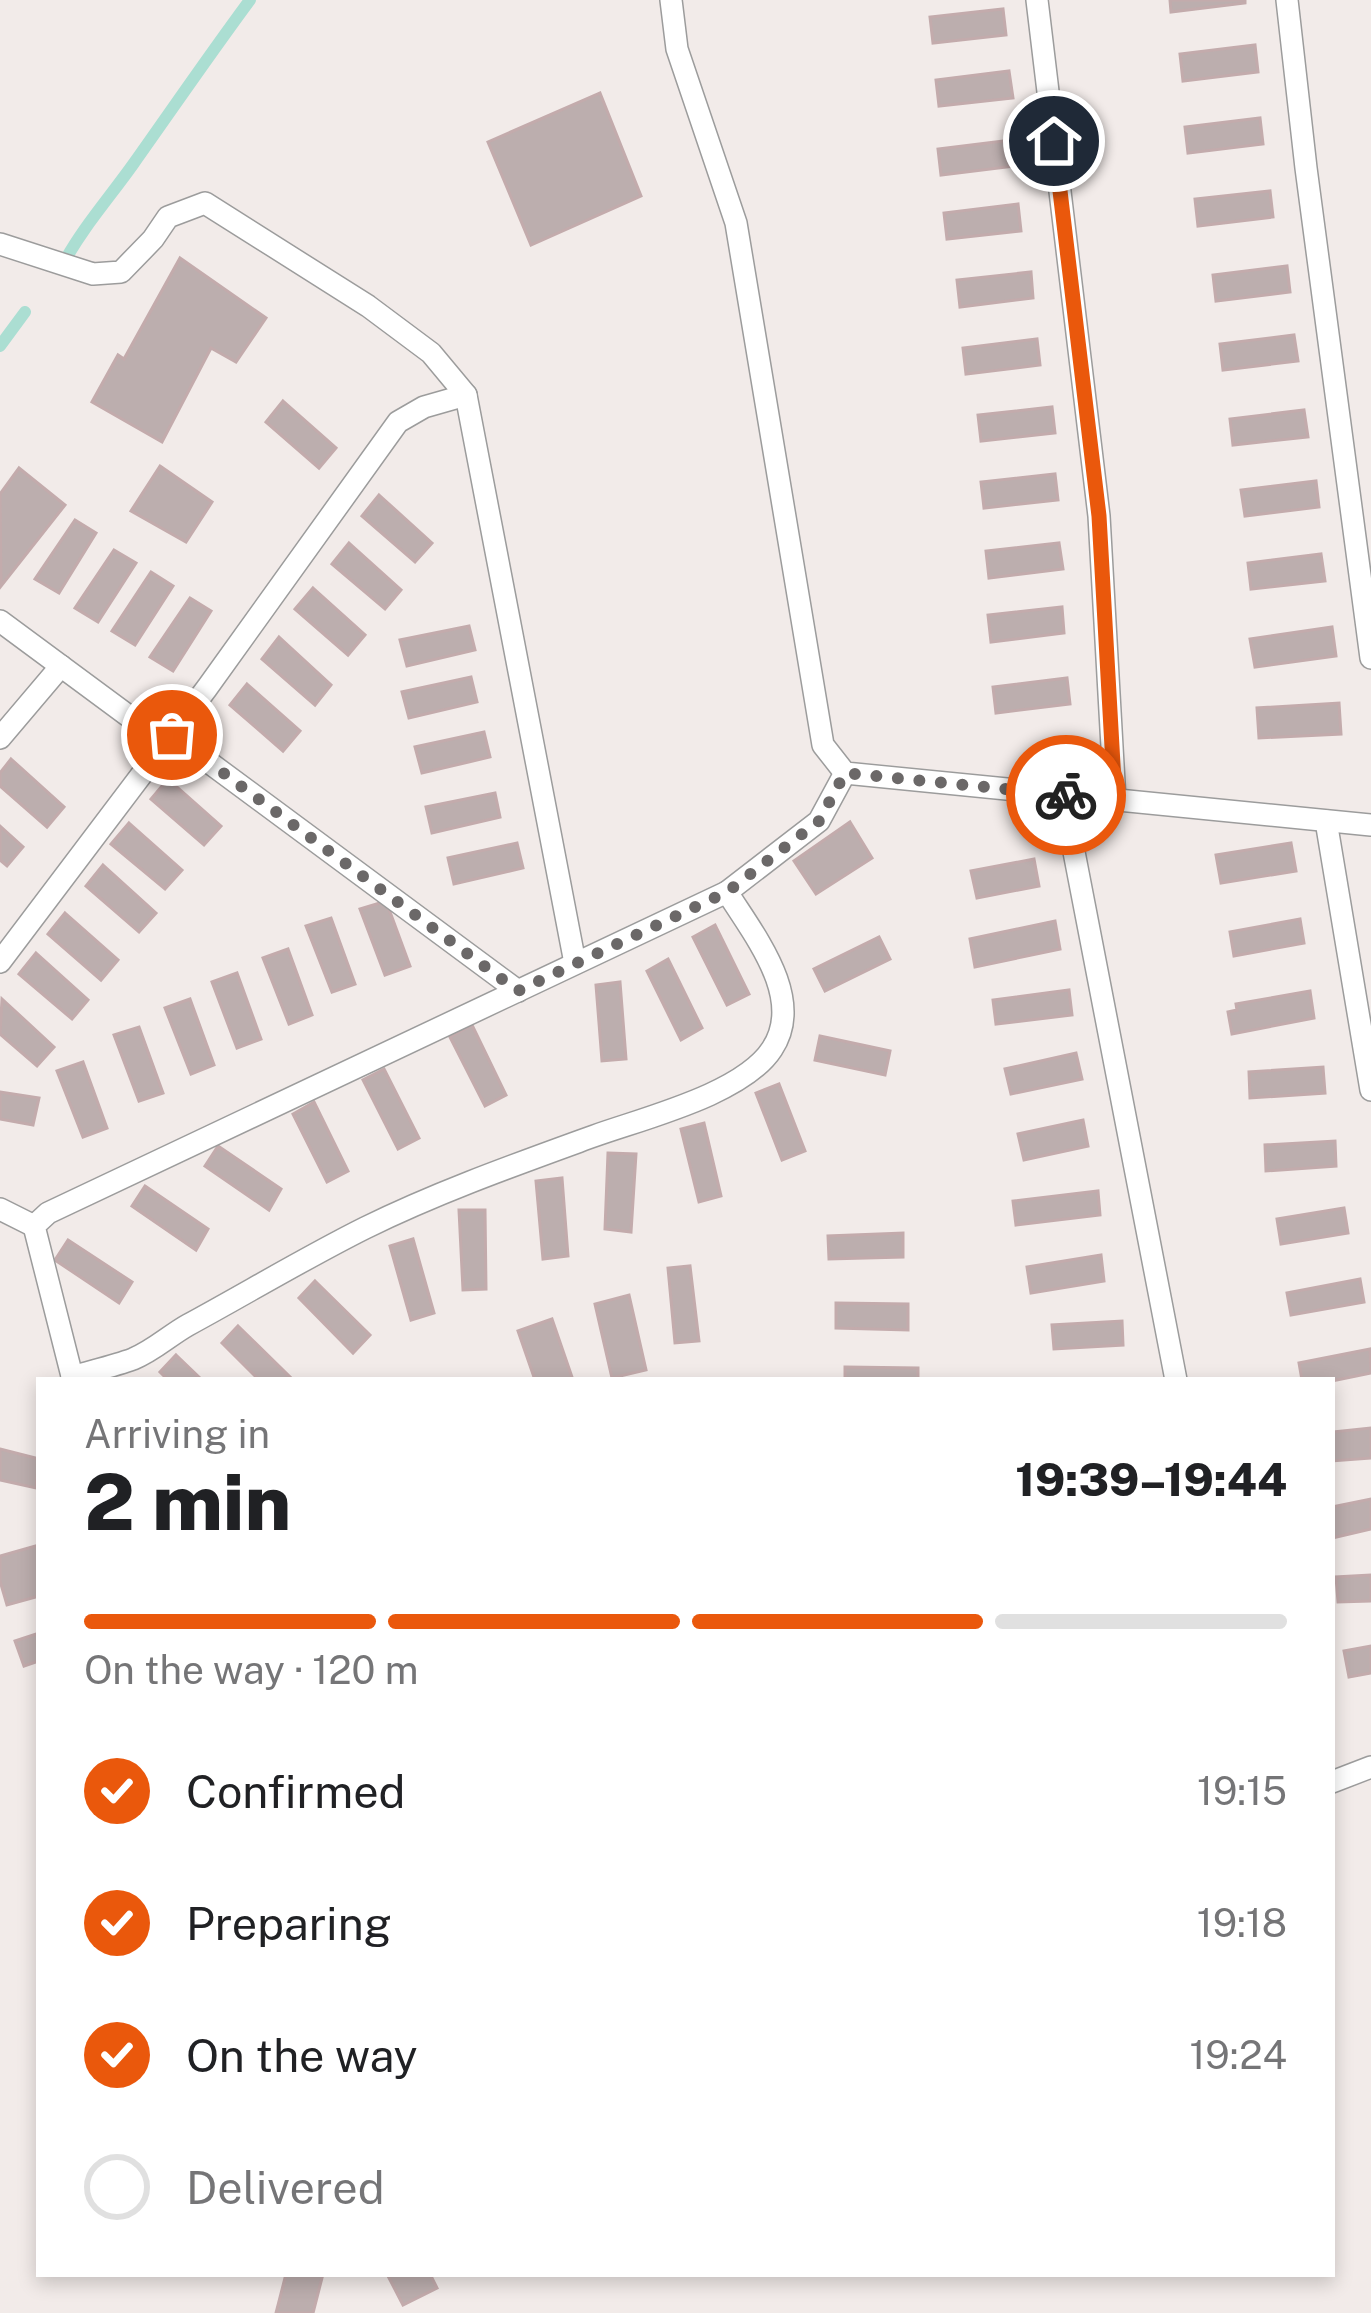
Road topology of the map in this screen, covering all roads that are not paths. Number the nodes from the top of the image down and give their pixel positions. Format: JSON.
{"nodes":[{"id":1,"x":671,"y":0,"type":"edge"},
{"id":2,"x":1037,"y":0,"type":"edge"},
{"id":3,"x":1287,"y":0,"type":"edge"},
{"id":4,"x":0,"y":244,"type":"edge"},
{"id":5,"x":466,"y":395,"type":"junction"},
{"id":6,"x":0,"y":621,"type":"edge"},
{"id":7,"x":1371,"y":658,"type":"edge"},
{"id":8,"x":61,"y":666,"type":"junction"},
{"id":9,"x":0,"y":738,"type":"edge"},
{"id":10,"x":169,"y":739,"type":"junction"},
{"id":11,"x":845,"y":773,"type":"junction"},
{"id":12,"x":1063,"y":795,"type":"junction"},
{"id":13,"x":1115,"y":800,"type":"junction"},
{"id":14,"x":1325,"y":821,"type":"junction"},
{"id":15,"x":1371,"y":825,"type":"edge"},
{"id":16,"x":727,"y":892,"type":"junction"},
{"id":17,"x":0,"y":962,"type":"edge"},
{"id":18,"x":575,"y":963,"type":"junction"},
{"id":19,"x":518,"y":991,"type":"junction"},
{"id":20,"x":1371,"y":1090,"type":"edge"},
{"id":21,"x":0,"y":1210,"type":"edge"},
{"id":22,"x":34,"y":1226,"type":"junction"},
{"id":23,"x":73,"y":1377,"type":"edge"},
{"id":24,"x":76,"y":1377,"type":"edge"},
{"id":25,"x":1175,"y":1377,"type":"edge"},
{"id":26,"x":1371,"y":1767,"type":"edge"},
{"id":27,"x":1335,"y":1781,"type":"edge"}],
"edges":[{"from":1,"to":11,"type":"lane"},
{"from":2,"to":13,"type":"lane"},
{"from":3,"to":7,"type":"lane"},
{"from":4,"to":5,"type":"lane"},
{"from":5,"to":10,"type":"lane"},
{"from":5,"to":18,"type":"lane"},
{"from":6,"to":8,"type":"lane"},
{"from":8,"to":9,"type":"lane"},
{"from":8,"to":10,"type":"lane"},
{"from":10,"to":17,"type":"lane"},
{"from":10,"to":19,"type":"lane"},
{"from":11,"to":12,"type":"lane"},
{"from":11,"to":16,"type":"lane"},
{"from":12,"to":13,"type":"lane"},
{"from":12,"to":25,"type":"lane"},
{"from":13,"to":14,"type":"lane"},
{"from":14,"to":15,"type":"lane"},
{"from":14,"to":20,"type":"lane"},
{"from":16,"to":18,"type":"lane"},
{"from":16,"to":24,"type":"lane"},
{"from":18,"to":19,"type":"lane"},
{"from":19,"to":22,"type":"lane"},
{"from":21,"to":22,"type":"lane"},
{"from":22,"to":23,"type":"lane"},
{"from":26,"to":27,"type":"lane"}]}
